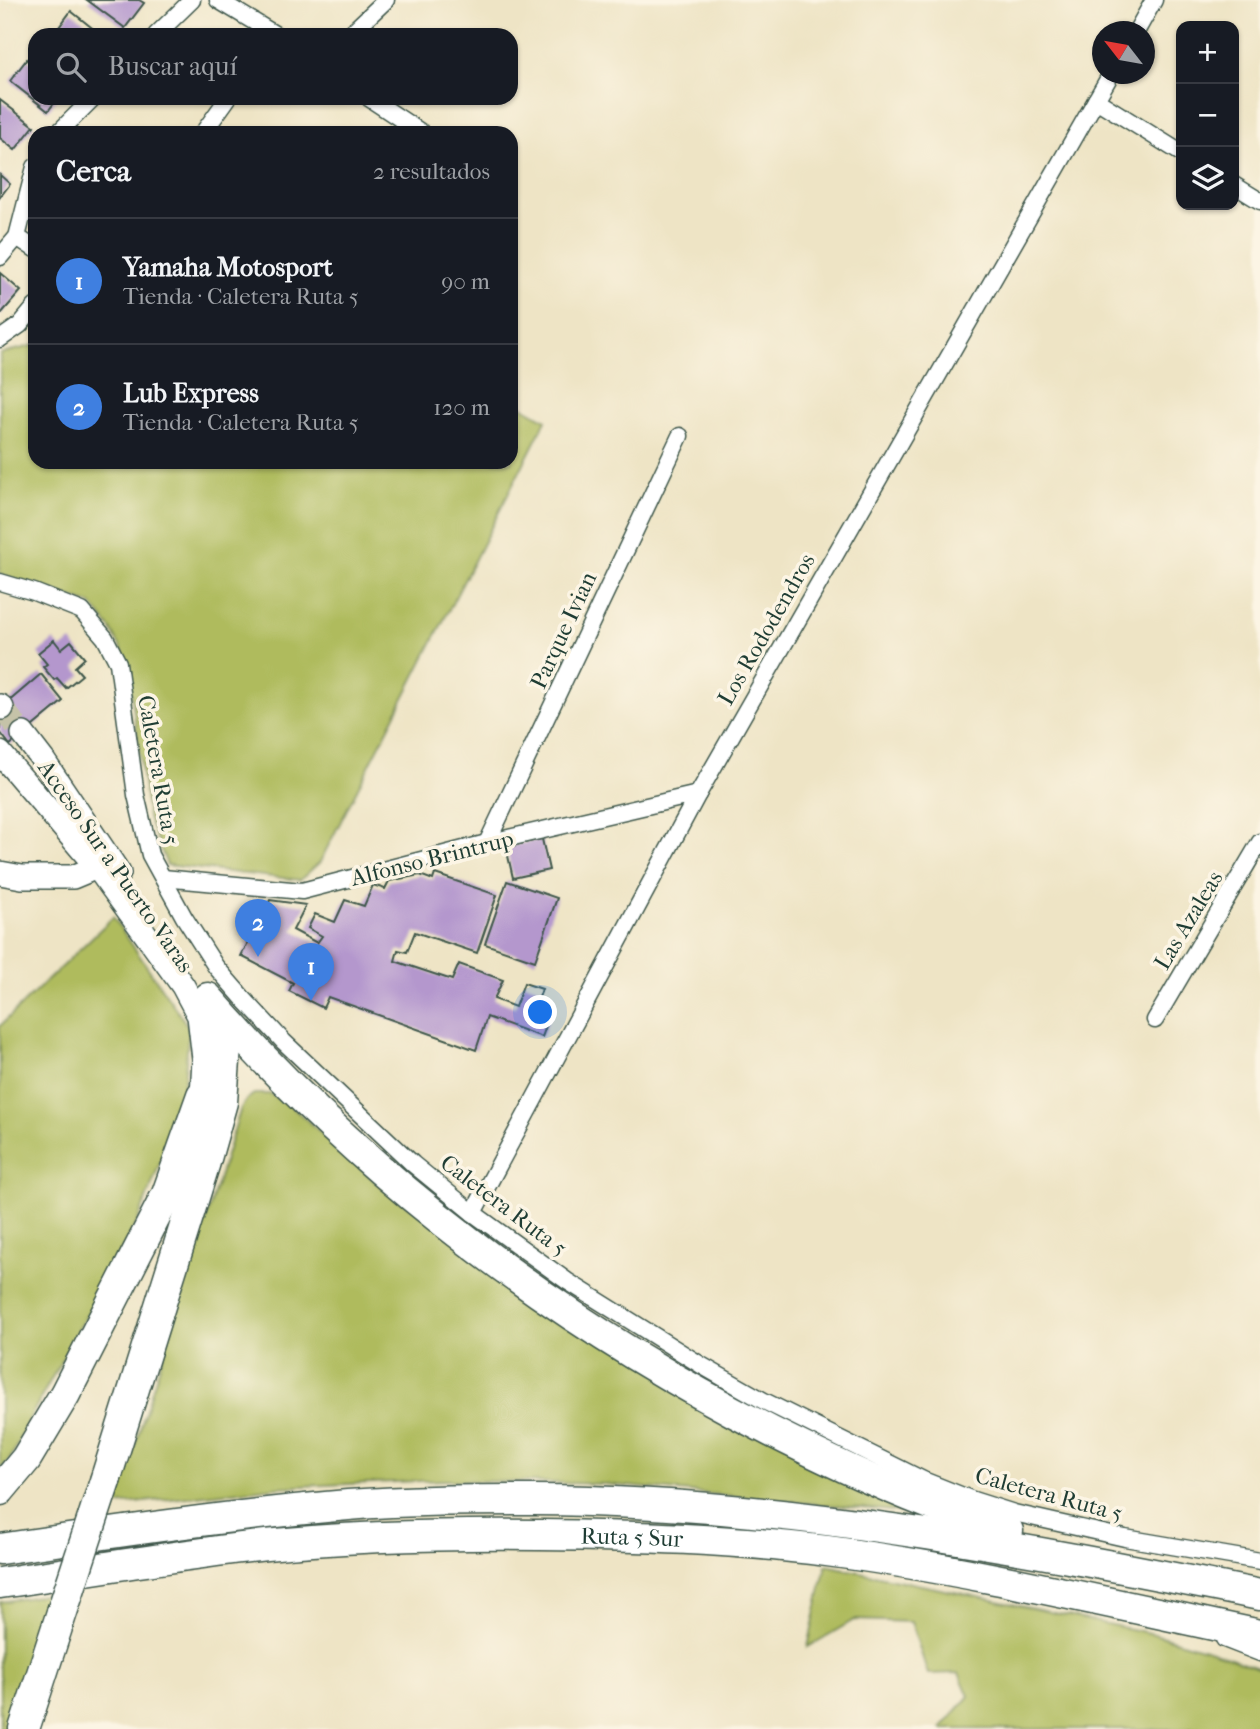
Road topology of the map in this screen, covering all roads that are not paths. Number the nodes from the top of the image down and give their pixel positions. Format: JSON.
{"nodes":[{"id":1,"x":192,"y":0,"type":"edge"},
{"id":2,"x":218,"y":0,"type":"edge"},
{"id":3,"x":386,"y":0,"type":"edge"},
{"id":4,"x":1154,"y":0,"type":"edge"},
{"id":5,"x":1142,"y":21,"type":"edge"},
{"id":6,"x":163,"y":28,"type":"edge"},
{"id":7,"x":263,"y":28,"type":"edge"},
{"id":8,"x":356,"y":28,"type":"edge"},
{"id":9,"x":1105,"y":84,"type":"edge"},
{"id":10,"x":1096,"y":100,"type":"junction"},
{"id":11,"x":86,"y":105,"type":"edge"},
{"id":12,"x":223,"y":105,"type":"edge"},
{"id":13,"x":380,"y":105,"type":"edge"},
{"id":14,"x":65,"y":126,"type":"edge"},
{"id":15,"x":208,"y":126,"type":"edge"},
{"id":16,"x":411,"y":126,"type":"edge"},
{"id":17,"x":1176,"y":150,"type":"edge"},
{"id":18,"x":1239,"y":188,"type":"edge"},
{"id":19,"x":28,"y":194,"type":"edge"},
{"id":20,"x":1260,"y":201,"type":"edge"},
{"id":21,"x":17,"y":237,"type":"junction"},
{"id":22,"x":28,"y":244,"type":"edge"},
{"id":23,"x":0,"y":257,"type":"edge"},
{"id":24,"x":28,"y":315,"type":"edge"},
{"id":25,"x":0,"y":340,"type":"edge"},
{"id":26,"x":680,"y":436,"type":"dead end"},
{"id":27,"x":0,"y":582,"type":"edge"},
{"id":28,"x":23,"y":734,"type":"tunnel mouth"},
{"id":29,"x":0,"y":753,"type":"edge"},
{"id":30,"x":698,"y":794,"type":"junction"},
{"id":31,"x":1260,"y":842,"type":"edge"},
{"id":32,"x":487,"y":843,"type":"junction"},
{"id":33,"x":97,"y":867,"type":"junction"},
{"id":34,"x":0,"y":873,"type":"edge"},
{"id":35,"x":163,"y":878,"type":"junction"},
{"id":36,"x":208,"y":998,"type":"junction"},
{"id":37,"x":1154,"y":1020,"type":"dead end"},
{"id":38,"x":202,"y":1095,"type":"junction"},
{"id":39,"x":205,"y":1162,"type":"junction"},
{"id":40,"x":473,"y":1213,"type":"junction"},
{"id":41,"x":0,"y":1490,"type":"edge"},
{"id":42,"x":0,"y":1549,"type":"edge"},
{"id":43,"x":1260,"y":1561,"type":"edge"},
{"id":44,"x":0,"y":1583,"type":"edge"},
{"id":45,"x":1201,"y":1583,"type":"junction"},
{"id":46,"x":1260,"y":1595,"type":"edge"},
{"id":47,"x":1156,"y":1614,"type":"junction"},
{"id":48,"x":1260,"y":1635,"type":"edge"},
{"id":49,"x":1260,"y":1653,"type":"edge"},
{"id":50,"x":24,"y":1729,"type":"edge"}],
"edges":[{"from":1,"to":6,"type":"street"},
{"from":2,"to":7,"type":"street"},
{"from":3,"to":8,"type":"street"},
{"from":4,"to":5,"type":"street"},
{"from":9,"to":10,"type":"street","name":"Los Rododendros"},
{"from":10,"to":17,"type":"street"},
{"from":10,"to":30,"type":"street","name":"Los Rododendros"},
{"from":11,"to":14,"type":"street"},
{"from":12,"to":15,"type":"street"},
{"from":13,"to":16,"type":"street"},
{"from":18,"to":20,"type":"street"},
{"from":19,"to":21,"type":"street"},
{"from":21,"to":22,"type":"street"},
{"from":21,"to":23,"type":"street"},
{"from":24,"to":25,"type":"street"},
{"from":26,"to":32,"type":"street","name":"Parque Ivian"},
{"from":27,"to":35,"type":"street","name":"Caletera Ruta 5"},
{"from":28,"to":36,"type":"main road","name":"Acceso Sur a Puerto Varas"},
{"from":29,"to":33,"type":"main road","name":"Acceso Sur a Puerto Varas"},
{"from":30,"to":32,"type":"street","name":"Alfonso Brintrup"},
{"from":30,"to":40,"type":"street","name":"Los Rododendros"},
{"from":31,"to":37,"type":"street","name":"Las Azaleas"},
{"from":32,"to":35,"type":"street","name":"Alfonso Brintrup"},
{"from":33,"to":34,"type":"main road"},
{"from":33,"to":38,"type":"main road","name":"Acceso Sur a Puerto Varas"},
{"from":35,"to":40,"type":"street","name":"Caletera Ruta 5"},
{"from":36,"to":39,"type":"highway"},
{"from":36,"to":45,"type":"highway"},
{"from":38,"to":39,"type":"highway"},
{"from":38,"to":41,"type":"highway"},
{"from":39,"to":50,"type":"highway","bridge":true},
{"from":40,"to":43,"type":"street","name":"Caletera Ruta 5"},
{"from":42,"to":45,"type":"highway","name":"Ruta 5 Sur"},
{"from":44,"to":47,"type":"highway","name":"Ruta 5 Sur"},
{"from":45,"to":46,"type":"highway","name":"Ruta 5 Sur"},
{"from":47,"to":48,"type":"highway","name":"Ruta 5 Sur"},
{"from":47,"to":49,"type":"street"}]}
